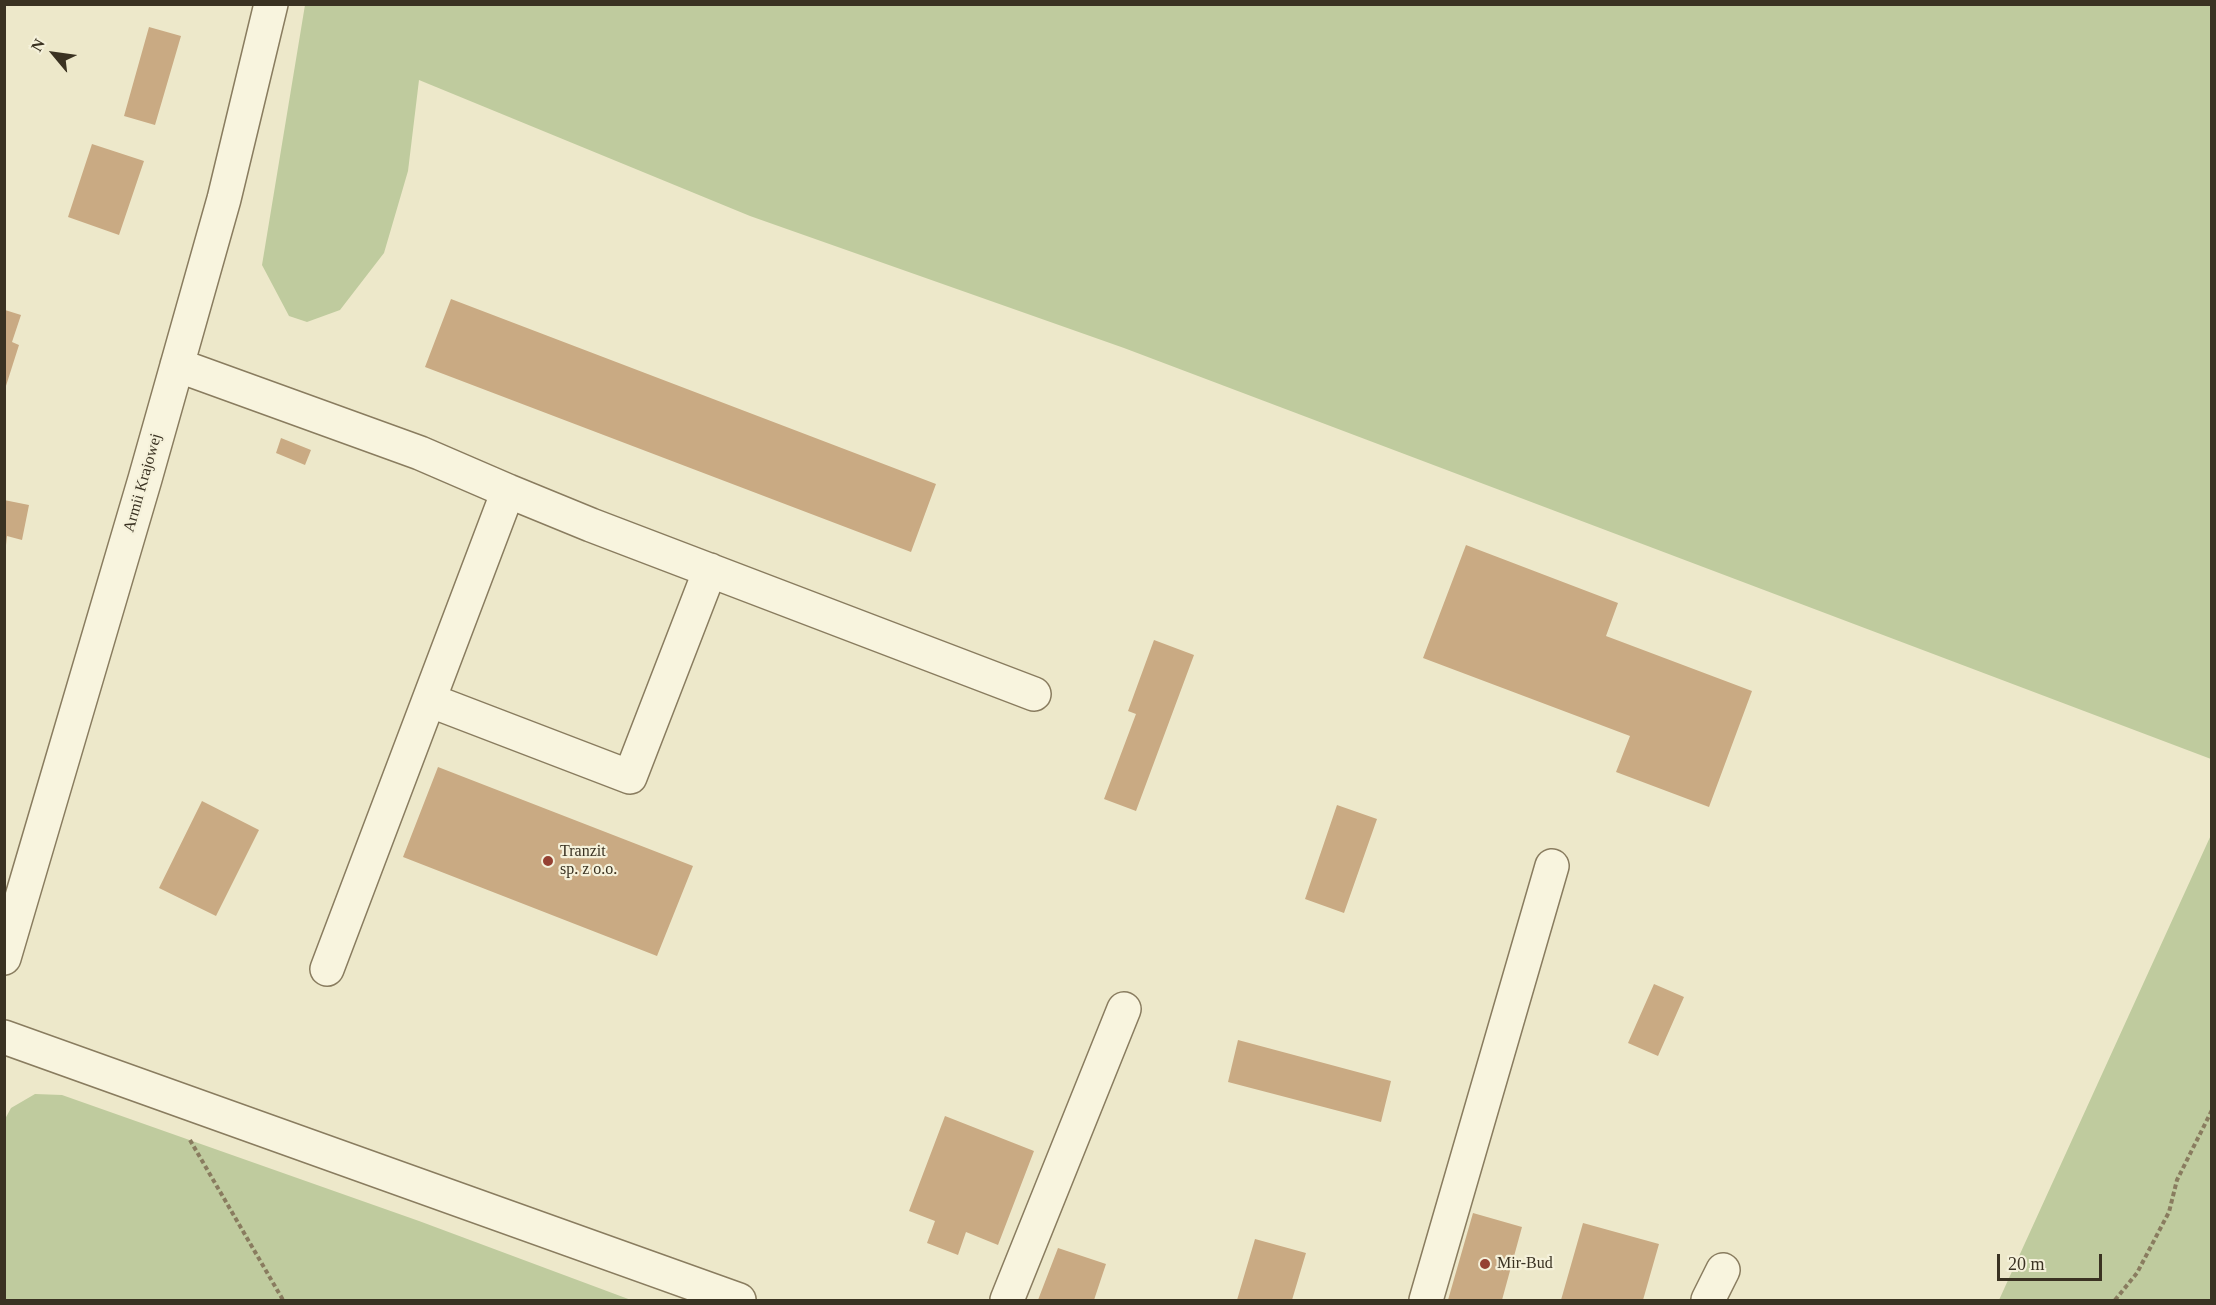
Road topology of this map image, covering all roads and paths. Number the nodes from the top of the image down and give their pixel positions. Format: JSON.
{"nodes":[{"id":1,"x":271,"y":4,"type":"edge"},
{"id":2,"x":177,"y":365,"type":"junction"},
{"id":3,"x":508,"y":491,"type":"junction"},
{"id":4,"x":710,"y":570,"type":"junction"},
{"id":5,"x":1034,"y":694,"type":"dead end"},
{"id":6,"x":429,"y":700,"type":"junction"},
{"id":7,"x":1551,"y":866,"type":"dead end"},
{"id":8,"x":4,"y":958,"type":"edge"},
{"id":9,"x":327,"y":969,"type":"dead end"},
{"id":10,"x":1124,"y":1009,"type":"dead end"},
{"id":11,"x":4,"y":1037,"type":"edge"},
{"id":12,"x":163,"y":1093,"type":"junction"},
{"id":13,"x":2211,"y":1110,"type":"edge"},
{"id":14,"x":1723,"y":1270,"type":"dead end"},
{"id":15,"x":283,"y":1300,"type":"edge"},
{"id":16,"x":739,"y":1300,"type":"edge"},
{"id":17,"x":1007,"y":1300,"type":"edge"},
{"id":18,"x":1426,"y":1300,"type":"edge"},
{"id":19,"x":1708,"y":1300,"type":"edge"},
{"id":20,"x":2115,"y":1300,"type":"edge"}],
"edges":[{"from":1,"to":2,"type":"street","name":"Armii Krajowej"},
{"from":2,"to":3,"type":"street"},
{"from":2,"to":8,"type":"street","name":"Armii Krajowej"},
{"from":3,"to":4,"type":"street"},
{"from":3,"to":6,"type":"street"},
{"from":4,"to":5,"type":"street"},
{"from":4,"to":6,"type":"street"},
{"from":6,"to":9,"type":"street"},
{"from":7,"to":18,"type":"street"},
{"from":10,"to":17,"type":"street"},
{"from":11,"to":12,"type":"street"},
{"from":12,"to":15,"type":"path"},
{"from":12,"to":16,"type":"street"},
{"from":13,"to":20,"type":"path"},
{"from":14,"to":19,"type":"street"}]}
